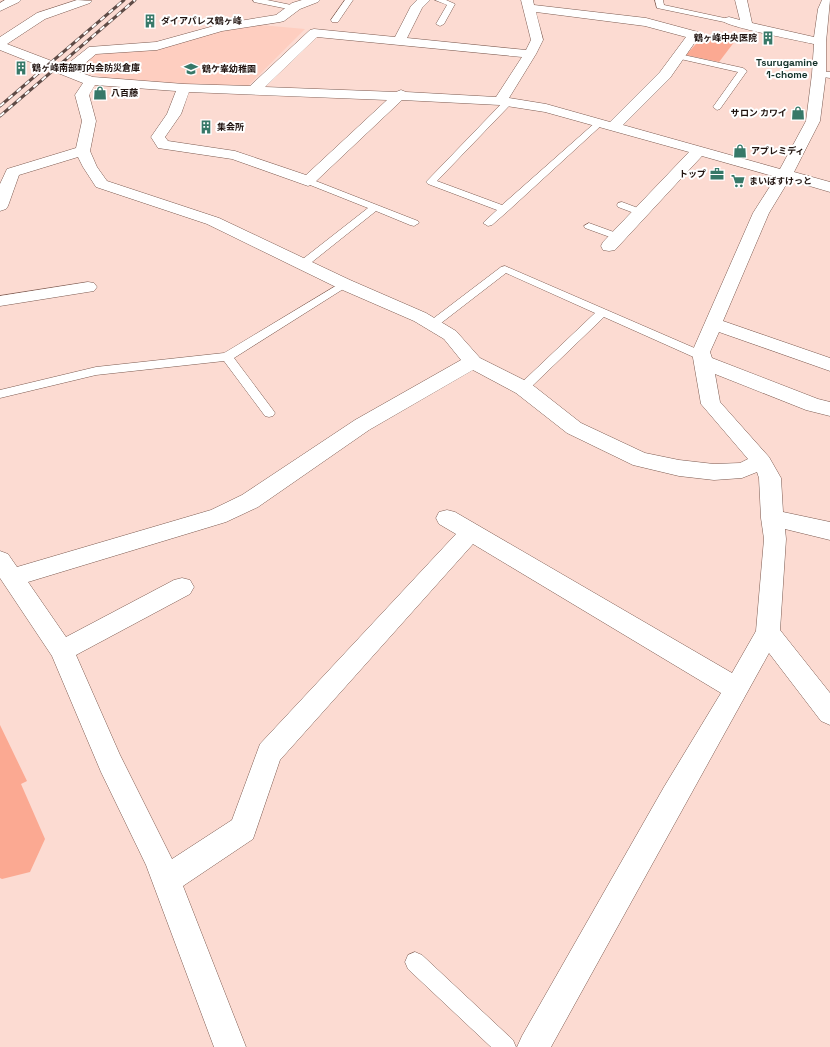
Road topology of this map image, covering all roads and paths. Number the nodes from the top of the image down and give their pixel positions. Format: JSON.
{"nodes":[{"id":1,"x":15,"y":0,"type":"edge"},
{"id":2,"x":87,"y":0,"type":"edge"},
{"id":3,"x":257,"y":0,"type":"edge"},
{"id":4,"x":314,"y":0,"type":"edge"},
{"id":5,"x":348,"y":0,"type":"edge"},
{"id":6,"x":424,"y":0,"type":"edge"},
{"id":7,"x":439,"y":0,"type":"edge"},
{"id":8,"x":660,"y":0,"type":"edge"},
{"id":9,"x":741,"y":0,"type":"edge"},
{"id":10,"x":528,"y":4,"type":"edge"},
{"id":11,"x":828,"y":6,"type":"edge"},
{"id":12,"x":0,"y":7,"type":"edge"},
{"id":13,"x":293,"y":8,"type":"junction"},
{"id":14,"x":336,"y":20,"type":"dead end"},
{"id":15,"x":729,"y":21,"type":"joint"},
{"id":16,"x":440,"y":24,"type":"dead end"},
{"id":17,"x":747,"y":26,"type":"junction"},
{"id":18,"x":399,"y":41,"type":"junction"},
{"id":19,"x":820,"y":42,"type":"junction"},
{"id":20,"x":2,"y":48,"type":"edge"},
{"id":21,"x":530,"y":54,"type":"junction"},
{"id":22,"x":679,"y":56,"type":"junction"},
{"id":23,"x":66,"y":72,"type":"junction"},
{"id":24,"x":825,"y":74,"type":"edge"},
{"id":25,"x":90,"y":81,"type":"junction"},
{"id":26,"x":184,"y":88,"type":"junction"},
{"id":27,"x":255,"y":89,"type":"junction"},
{"id":28,"x":401,"y":94,"type":"junction"},
{"id":29,"x":504,"y":102,"type":"junction"},
{"id":30,"x":717,"y":107,"type":"dead end"},
{"id":31,"x":606,"y":125,"type":"junction"},
{"id":32,"x":700,"y":150,"type":"junction"},
{"id":33,"x":83,"y":151,"type":"junction"},
{"id":34,"x":785,"y":174,"type":"junction"},
{"id":35,"x":308,"y":181,"type":"junction"},
{"id":36,"x":830,"y":187,"type":"edge"},
{"id":37,"x":622,"y":205,"type":"dead end"},
{"id":38,"x":0,"y":206,"type":"edge"},
{"id":39,"x":374,"y":208,"type":"junction"},
{"id":40,"x":504,"y":209,"type":"junction"},
{"id":41,"x":642,"y":212,"type":"junction"},
{"id":42,"x":414,"y":223,"type":"dead end"},
{"id":43,"x":488,"y":223,"type":"dead end"},
{"id":44,"x":589,"y":226,"type":"dead end"},
{"id":45,"x":614,"y":241,"type":"joint"},
{"id":46,"x":303,"y":264,"type":"junction"},
{"id":47,"x":344,"y":284,"type":"junction"},
{"id":48,"x":88,"y":287,"type":"dead end"},
{"id":49,"x":0,"y":301,"type":"edge"},
{"id":50,"x":602,"y":312,"type":"junction"},
{"id":51,"x":432,"y":324,"type":"junction"},
{"id":52,"x":713,"y":324,"type":"junction"},
{"id":53,"x":227,"y":357,"type":"junction"},
{"id":54,"x":702,"y":359,"type":"junction"},
{"id":55,"x":473,"y":362,"type":"junction"},
{"id":56,"x":830,"y":365,"type":"edge"},
{"id":57,"x":523,"y":388,"type":"junction"},
{"id":58,"x":0,"y":394,"type":"edge"},
{"id":59,"x":830,"y":409,"type":"edge"},
{"id":60,"x":269,"y":413,"type":"dead end"},
{"id":61,"x":762,"y":462,"type":"junction"},
{"id":62,"x":447,"y":518,"type":"dead end"},
{"id":63,"x":772,"y":518,"type":"junction"},
{"id":64,"x":830,"y":531,"type":"edge"},
{"id":65,"x":470,"y":532,"type":"junction"},
{"id":66,"x":6,"y":569,"type":"edge"},
{"id":67,"x":182,"y":587,"type":"dead end"},
{"id":68,"x":768,"y":632,"type":"junction"},
{"id":69,"x":62,"y":651,"type":"junction"},
{"id":70,"x":737,"y":689,"type":"junction"},
{"id":71,"x":830,"y":713,"type":"edge"},
{"id":72,"x":166,"y":880,"type":"junction"},
{"id":73,"x":415,"y":962,"type":"dead end"},
{"id":74,"x":543,"y":1043,"type":"edge"},
{"id":75,"x":230,"y":1047,"type":"edge"},
{"id":76,"x":506,"y":1047,"type":"edge"}],
"edges":[{"from":1,"to":12,"type":"street"},
{"from":2,"to":20,"type":"street"},
{"from":3,"to":13,"type":"lane"},
{"from":4,"to":13,"type":"street"},
{"from":5,"to":14,"type":"lane"},
{"from":6,"to":18,"type":"street"},
{"from":7,"to":16,"type":"lane"},
{"from":8,"to":15,"type":"lane"},
{"from":9,"to":17,"type":"street"},
{"from":10,"to":21,"type":"street"},
{"from":10,"to":22,"type":"street"},
{"from":11,"to":19,"type":"street"},
{"from":13,"to":23,"type":"street"},
{"from":15,"to":17,"type":"street"},
{"from":17,"to":19,"type":"street"},
{"from":18,"to":21,"type":"street"},
{"from":18,"to":27,"type":"street"},
{"from":19,"to":24,"type":"street"},
{"from":20,"to":23,"type":"street"},
{"from":21,"to":29,"type":"street"},
{"from":22,"to":30,"type":"lane"},
{"from":22,"to":31,"type":"street"},
{"from":23,"to":25,"type":"street"},
{"from":24,"to":34,"type":"street"},
{"from":25,"to":26,"type":"street"},
{"from":25,"to":33,"type":"street"},
{"from":26,"to":27,"type":"street"},
{"from":26,"to":35,"type":"street"},
{"from":27,"to":28,"type":"street"},
{"from":28,"to":29,"type":"street"},
{"from":28,"to":35,"type":"street"},
{"from":29,"to":31,"type":"street"},
{"from":29,"to":40,"type":"lane"},
{"from":31,"to":32,"type":"street"},
{"from":31,"to":40,"type":"lane"},
{"from":32,"to":34,"type":"street"},
{"from":32,"to":41,"type":"street"},
{"from":33,"to":38,"type":"street"},
{"from":33,"to":46,"type":"street"},
{"from":34,"to":36,"type":"street"},
{"from":34,"to":52,"type":"street"},
{"from":35,"to":39,"type":"lane"},
{"from":37,"to":41,"type":"lane"},
{"from":39,"to":42,"type":"lane"},
{"from":39,"to":46,"type":"lane"},
{"from":40,"to":43,"type":"lane"},
{"from":41,"to":45,"type":"street"},
{"from":44,"to":45,"type":"lane"},
{"from":46,"to":47,"type":"street"},
{"from":47,"to":51,"type":"street"},
{"from":47,"to":53,"type":"lane"},
{"from":48,"to":49,"type":"street"},
{"from":50,"to":51,"type":"lane"},
{"from":50,"to":54,"type":"lane"},
{"from":50,"to":57,"type":"lane"},
{"from":51,"to":55,"type":"street"},
{"from":52,"to":54,"type":"street"},
{"from":52,"to":56,"type":"street"},
{"from":53,"to":58,"type":"lane"},
{"from":53,"to":60,"type":"lane"},
{"from":54,"to":59,"type":"street"},
{"from":54,"to":61,"type":"street"},
{"from":55,"to":57,"type":"street"},
{"from":55,"to":66,"type":"street"},
{"from":57,"to":61,"type":"street"},
{"from":61,"to":63,"type":"street"},
{"from":62,"to":65,"type":"street"},
{"from":63,"to":64,"type":"street"},
{"from":63,"to":68,"type":"street"},
{"from":65,"to":70,"type":"street"},
{"from":65,"to":72,"type":"street"},
{"from":66,"to":69,"type":"street"},
{"from":67,"to":69,"type":"street"},
{"from":68,"to":70,"type":"street"},
{"from":68,"to":71,"type":"street"},
{"from":69,"to":72,"type":"street"},
{"from":70,"to":74,"type":"street"},
{"from":72,"to":75,"type":"street"},
{"from":73,"to":76,"type":"lane"}]}
